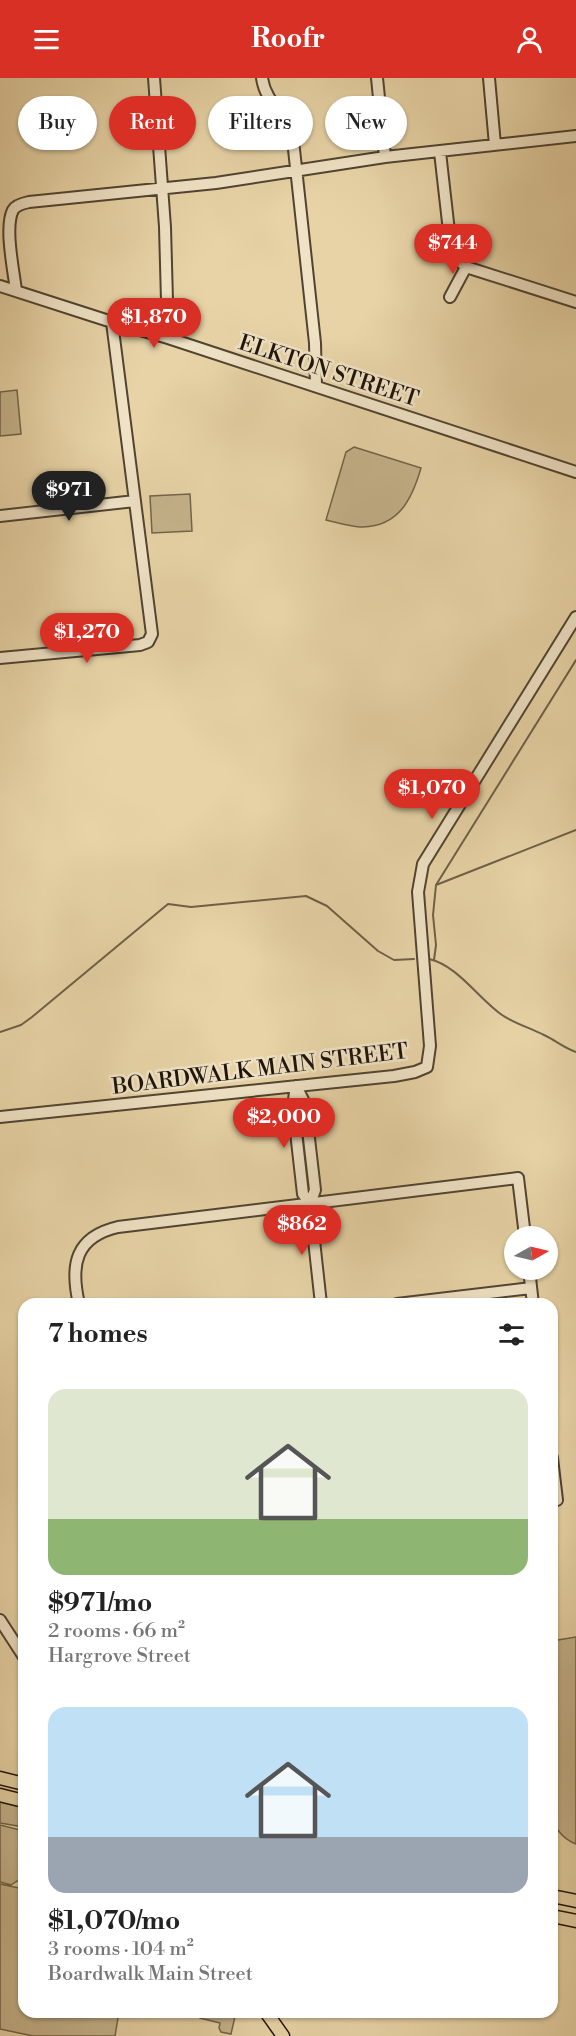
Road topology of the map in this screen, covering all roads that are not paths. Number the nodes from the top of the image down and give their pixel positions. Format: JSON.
{"nodes":[{"id":1,"x":154,"y":78,"type":"edge"},
{"id":2,"x":262,"y":78,"type":"edge"},
{"id":3,"x":377,"y":78,"type":"edge"},
{"id":4,"x":489,"y":78,"type":"edge"},
{"id":5,"x":576,"y":136,"type":"edge"},
{"id":6,"x":495,"y":145,"type":"junction"},
{"id":7,"x":440,"y":152,"type":"junction"},
{"id":8,"x":385,"y":158,"type":"junction"},
{"id":9,"x":297,"y":172,"type":"junction"},
{"id":10,"x":162,"y":188,"type":"junction"},
{"id":11,"x":466,"y":267,"type":"junction"},
{"id":12,"x":0,"y":286,"type":"edge"},
{"id":13,"x":16,"y":291,"type":"junction"},
{"id":14,"x":450,"y":297,"type":"dead end"},
{"id":15,"x":576,"y":302,"type":"edge"},
{"id":16,"x":112,"y":322,"type":"junction"},
{"id":17,"x":168,"y":338,"type":"junction"},
{"id":18,"x":316,"y":386,"type":"junction"},
{"id":19,"x":576,"y":472,"type":"edge"},
{"id":20,"x":135,"y":501,"type":"junction"},
{"id":21,"x":0,"y":516,"type":"edge"},
{"id":22,"x":576,"y":617,"type":"edge"},
{"id":23,"x":0,"y":658,"type":"edge"},
{"id":24,"x":296,"y":1086,"type":"junction"},
{"id":25,"x":0,"y":1117,"type":"edge"},
{"id":26,"x":310,"y":1204,"type":"junction"},
{"id":27,"x":524,"y":1226,"type":"edge"},
{"id":28,"x":530,"y":1280,"type":"edge"},
{"id":29,"x":531,"y":1288,"type":"junction"},
{"id":30,"x":78,"y":1298,"type":"edge"},
{"id":31,"x":320,"y":1298,"type":"edge"},
{"id":32,"x":447,"y":1298,"type":"edge"},
{"id":33,"x":532,"y":1298,"type":"edge"},
{"id":34,"x":0,"y":1620,"type":"edge"},
{"id":35,"x":18,"y":1647,"type":"edge"},
{"id":36,"x":0,"y":1778,"type":"edge"},
{"id":37,"x":18,"y":1782,"type":"edge"},
{"id":38,"x":0,"y":1795,"type":"edge"},
{"id":39,"x":18,"y":1800,"type":"edge"},
{"id":40,"x":558,"y":1897,"type":"edge"},
{"id":41,"x":576,"y":1901,"type":"edge"},
{"id":42,"x":558,"y":1917,"type":"edge"},
{"id":43,"x":576,"y":1921,"type":"edge"},
{"id":44,"x":270,"y":2018,"type":"edge"},
{"id":45,"x":283,"y":2036,"type":"edge"}],
"edges":[{"from":1,"to":10,"type":"street"},
{"from":2,"to":9,"type":"street"},
{"from":3,"to":8,"type":"street"},
{"from":4,"to":6,"type":"street"},
{"from":5,"to":6,"type":"street"},
{"from":6,"to":7,"type":"street"},
{"from":7,"to":8,"type":"street"},
{"from":7,"to":11,"type":"street"},
{"from":8,"to":9,"type":"street"},
{"from":9,"to":10,"type":"street"},
{"from":9,"to":18,"type":"street"},
{"from":10,"to":13,"type":"street"},
{"from":10,"to":17,"type":"street"},
{"from":11,"to":14,"type":"street"},
{"from":11,"to":15,"type":"street"},
{"from":12,"to":13,"type":"street","name":"ELKTON STREET"},
{"from":13,"to":16,"type":"street","name":"ELKTON STREET"},
{"from":16,"to":17,"type":"street","name":"ELKTON STREET"},
{"from":16,"to":20,"type":"street"},
{"from":17,"to":18,"type":"street","name":"ELKTON STREET"},
{"from":18,"to":19,"type":"street","name":"ELKTON STREET"},
{"from":20,"to":21,"type":"street"},
{"from":20,"to":23,"type":"street"},
{"from":22,"to":24,"type":"street","name":"BOARDWALK MAIN STREET"},
{"from":24,"to":25,"type":"street","name":"BOARDWALK MAIN STREET"},
{"from":24,"to":26,"type":"street"},
{"from":26,"to":27,"type":"street"},
{"from":26,"to":30,"type":"street"},
{"from":26,"to":31,"type":"street"},
{"from":28,"to":29,"type":"street"},
{"from":29,"to":32,"type":"street"},
{"from":29,"to":33,"type":"street"},
{"from":34,"to":35,"type":"street"},
{"from":36,"to":37,"type":"main road"},
{"from":38,"to":39,"type":"main road"},
{"from":40,"to":41,"type":"main road"},
{"from":42,"to":43,"type":"main road"},
{"from":44,"to":45,"type":"main road"}]}
